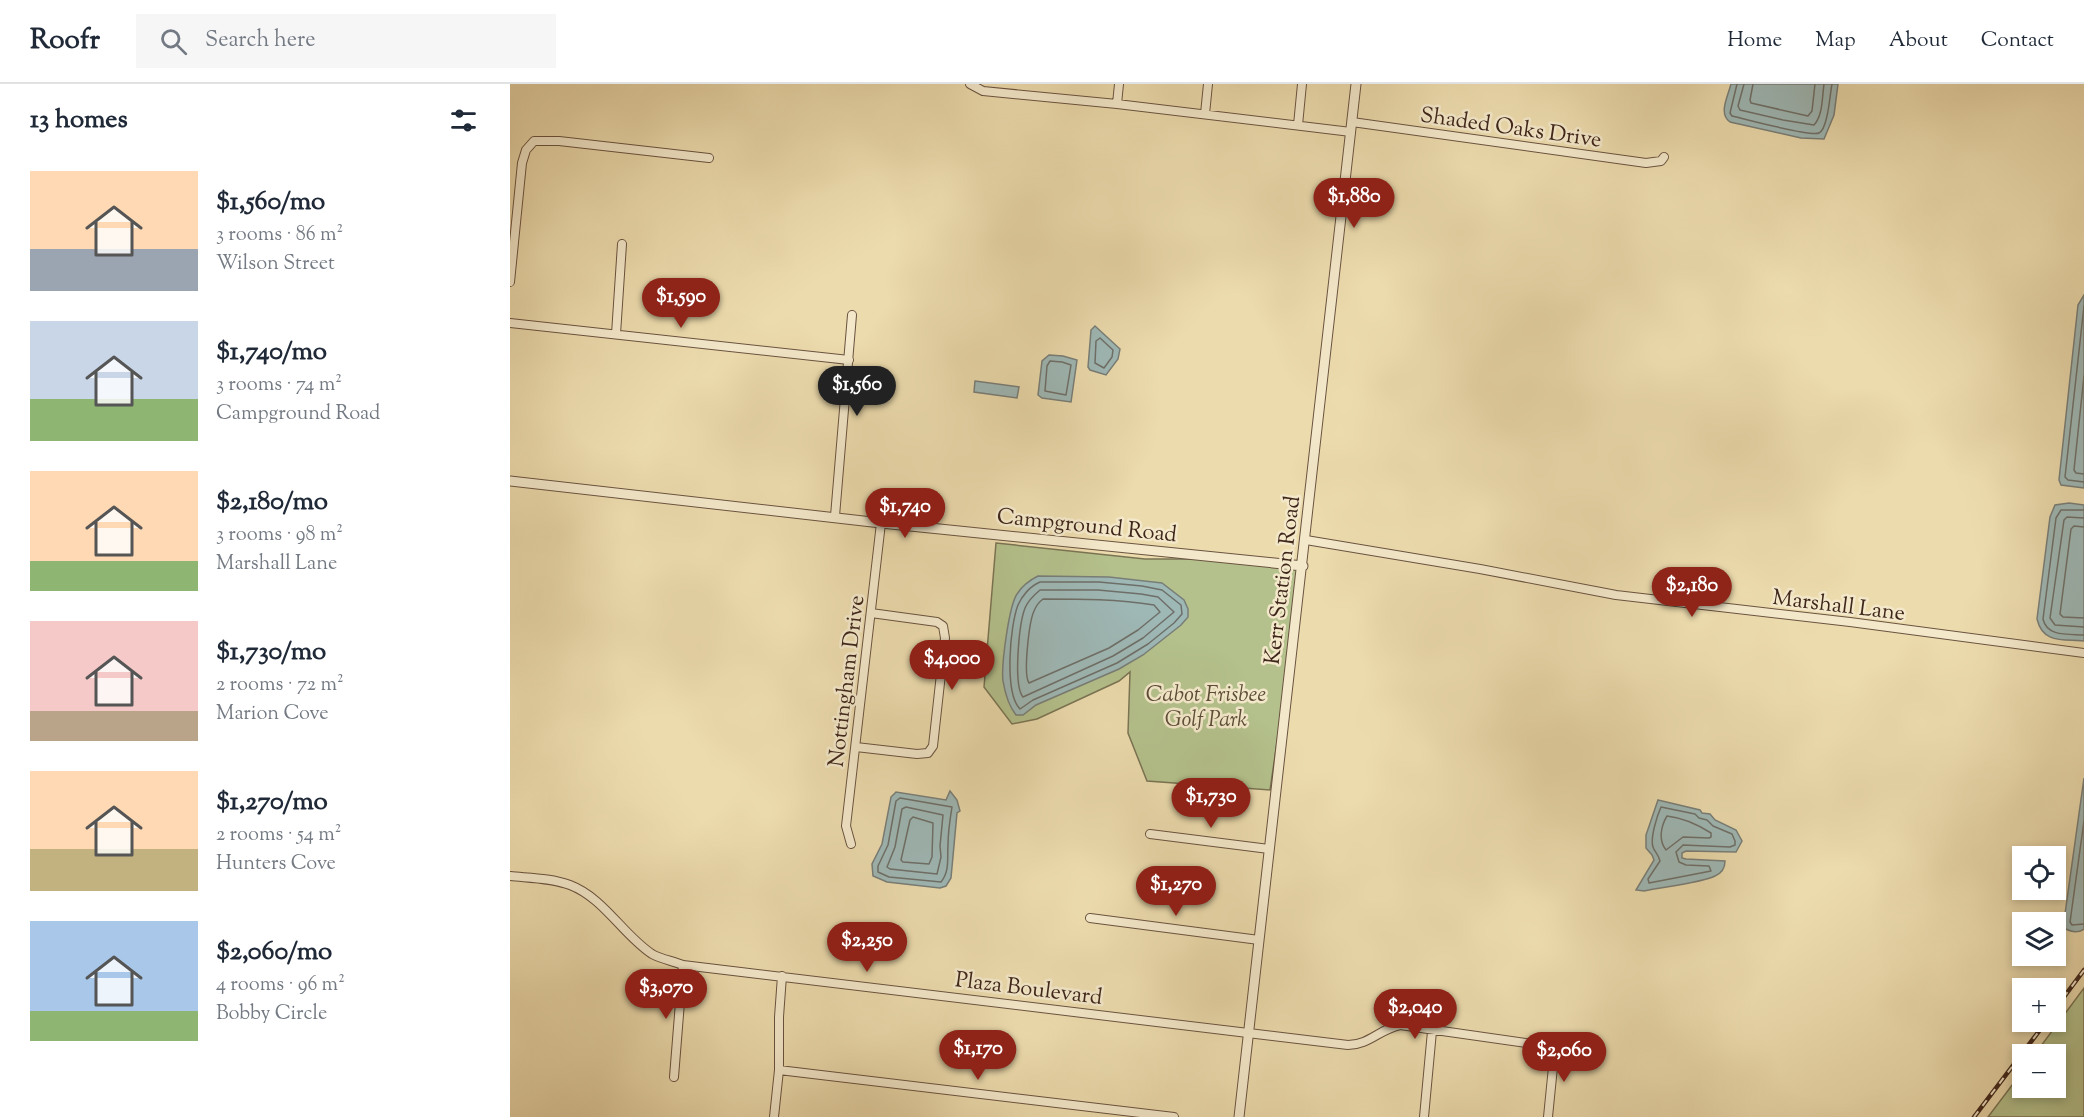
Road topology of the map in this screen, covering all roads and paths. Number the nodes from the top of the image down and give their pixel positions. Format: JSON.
{"nodes":[{"id":1,"x":970,"y":84,"type":"edge"},
{"id":2,"x":1119,"y":84,"type":"edge"},
{"id":3,"x":1208,"y":84,"type":"edge"},
{"id":4,"x":1302,"y":84,"type":"edge"},
{"id":5,"x":1356,"y":84,"type":"edge"},
{"id":6,"x":1117,"y":104,"type":"junction"},
{"id":7,"x":1205,"y":114,"type":"junction"},
{"id":8,"x":1298,"y":124,"type":"junction"},
{"id":9,"x":1351,"y":127,"type":"junction"},
{"id":10,"x":1664,"y":157,"type":"dead end"},
{"id":11,"x":709,"y":158,"type":"dead end"},
{"id":12,"x":622,"y":244,"type":"dead end"},
{"id":13,"x":510,"y":282,"type":"edge"},
{"id":14,"x":852,"y":315,"type":"dead end"},
{"id":15,"x":510,"y":323,"type":"edge"},
{"id":16,"x":616,"y":334,"type":"junction"},
{"id":17,"x":849,"y":360,"type":"junction"},
{"id":18,"x":510,"y":481,"type":"edge"},
{"id":19,"x":834,"y":516,"type":"junction"},
{"id":20,"x":881,"y":523,"type":"junction"},
{"id":21,"x":1306,"y":540,"type":"junction"},
{"id":22,"x":1303,"y":566,"type":"junction"},
{"id":23,"x":871,"y":613,"type":"junction"},
{"id":24,"x":2084,"y":653,"type":"edge"},
{"id":25,"x":855,"y":747,"type":"junction"},
{"id":26,"x":1150,"y":834,"type":"dead end"},
{"id":27,"x":851,"y":844,"type":"dead end"},
{"id":28,"x":1269,"y":849,"type":"junction"},
{"id":29,"x":510,"y":876,"type":"edge"},
{"id":30,"x":1090,"y":918,"type":"dead end"},
{"id":31,"x":1259,"y":940,"type":"junction"},
{"id":32,"x":683,"y":965,"type":"junction"},
{"id":33,"x":782,"y":976,"type":"junction"},
{"id":34,"x":1435,"y":999,"type":"dead end"},
{"id":35,"x":1432,"y":1030,"type":"junction"},
{"id":36,"x":1249,"y":1032,"type":"junction"},
{"id":37,"x":1555,"y":1047,"type":"junction"},
{"id":38,"x":1589,"y":1052,"type":"dead end"},
{"id":39,"x":780,"y":1070,"type":"junction"},
{"id":40,"x":674,"y":1077,"type":"dead end"},
{"id":41,"x":774,"y":1117,"type":"edge"},
{"id":42,"x":1174,"y":1117,"type":"edge"},
{"id":43,"x":1239,"y":1117,"type":"edge"},
{"id":44,"x":1424,"y":1117,"type":"edge"},
{"id":45,"x":1548,"y":1117,"type":"edge"}],
"edges":[{"from":1,"to":6,"type":"street","name":"Shaded Oaks Drive"},
{"from":2,"to":6,"type":"street"},
{"from":3,"to":7,"type":"street"},
{"from":4,"to":8,"type":"street"},
{"from":5,"to":9,"type":"street","name":"Kerr Station Road"},
{"from":6,"to":7,"type":"street","name":"Shaded Oaks Drive"},
{"from":7,"to":8,"type":"street","name":"Shaded Oaks Drive"},
{"from":8,"to":9,"type":"street","name":"Shaded Oaks Drive"},
{"from":9,"to":10,"type":"street","name":"Shaded Oaks Drive"},
{"from":9,"to":21,"type":"street","name":"Kerr Station Road"},
{"from":11,"to":13,"type":"street"},
{"from":12,"to":16,"type":"street"},
{"from":14,"to":17,"type":"street"},
{"from":15,"to":16,"type":"street"},
{"from":16,"to":17,"type":"street"},
{"from":17,"to":19,"type":"street"},
{"from":18,"to":19,"type":"street","name":"Campground Road"},
{"from":19,"to":20,"type":"street","name":"Campground Road"},
{"from":20,"to":22,"type":"street","name":"Campground Road"},
{"from":20,"to":23,"type":"street","name":"Nottingham Drive"},
{"from":21,"to":22,"type":"street","name":"Kerr Station Road"},
{"from":21,"to":24,"type":"street","name":"Marshall Lane"},
{"from":22,"to":28,"type":"street","name":"Kerr Station Road"},
{"from":23,"to":25,"type":"street","name":"Nottingham Drive"},
{"from":23,"to":25,"type":"street"},
{"from":25,"to":27,"type":"street","name":"Nottingham Drive"},
{"from":26,"to":28,"type":"street"},
{"from":28,"to":31,"type":"street","name":"Kerr Station Road"},
{"from":29,"to":32,"type":"street","name":"Plaza Boulevard"},
{"from":30,"to":31,"type":"street"},
{"from":31,"to":36,"type":"street","name":"Kerr Station Road"},
{"from":32,"to":33,"type":"street","name":"Plaza Boulevard"},
{"from":32,"to":40,"type":"street"},
{"from":33,"to":36,"type":"street","name":"Plaza Boulevard"},
{"from":33,"to":39,"type":"street"},
{"from":34,"to":35,"type":"street"},
{"from":35,"to":36,"type":"street","name":"Plaza Boulevard"},
{"from":35,"to":37,"type":"street","name":"Plaza Boulevard"},
{"from":35,"to":44,"type":"street"},
{"from":36,"to":43,"type":"street","name":"Kerr Station Road"},
{"from":37,"to":38,"type":"street","name":"Plaza Boulevard"},
{"from":37,"to":45,"type":"street"},
{"from":39,"to":41,"type":"street"},
{"from":39,"to":42,"type":"street"}]}
